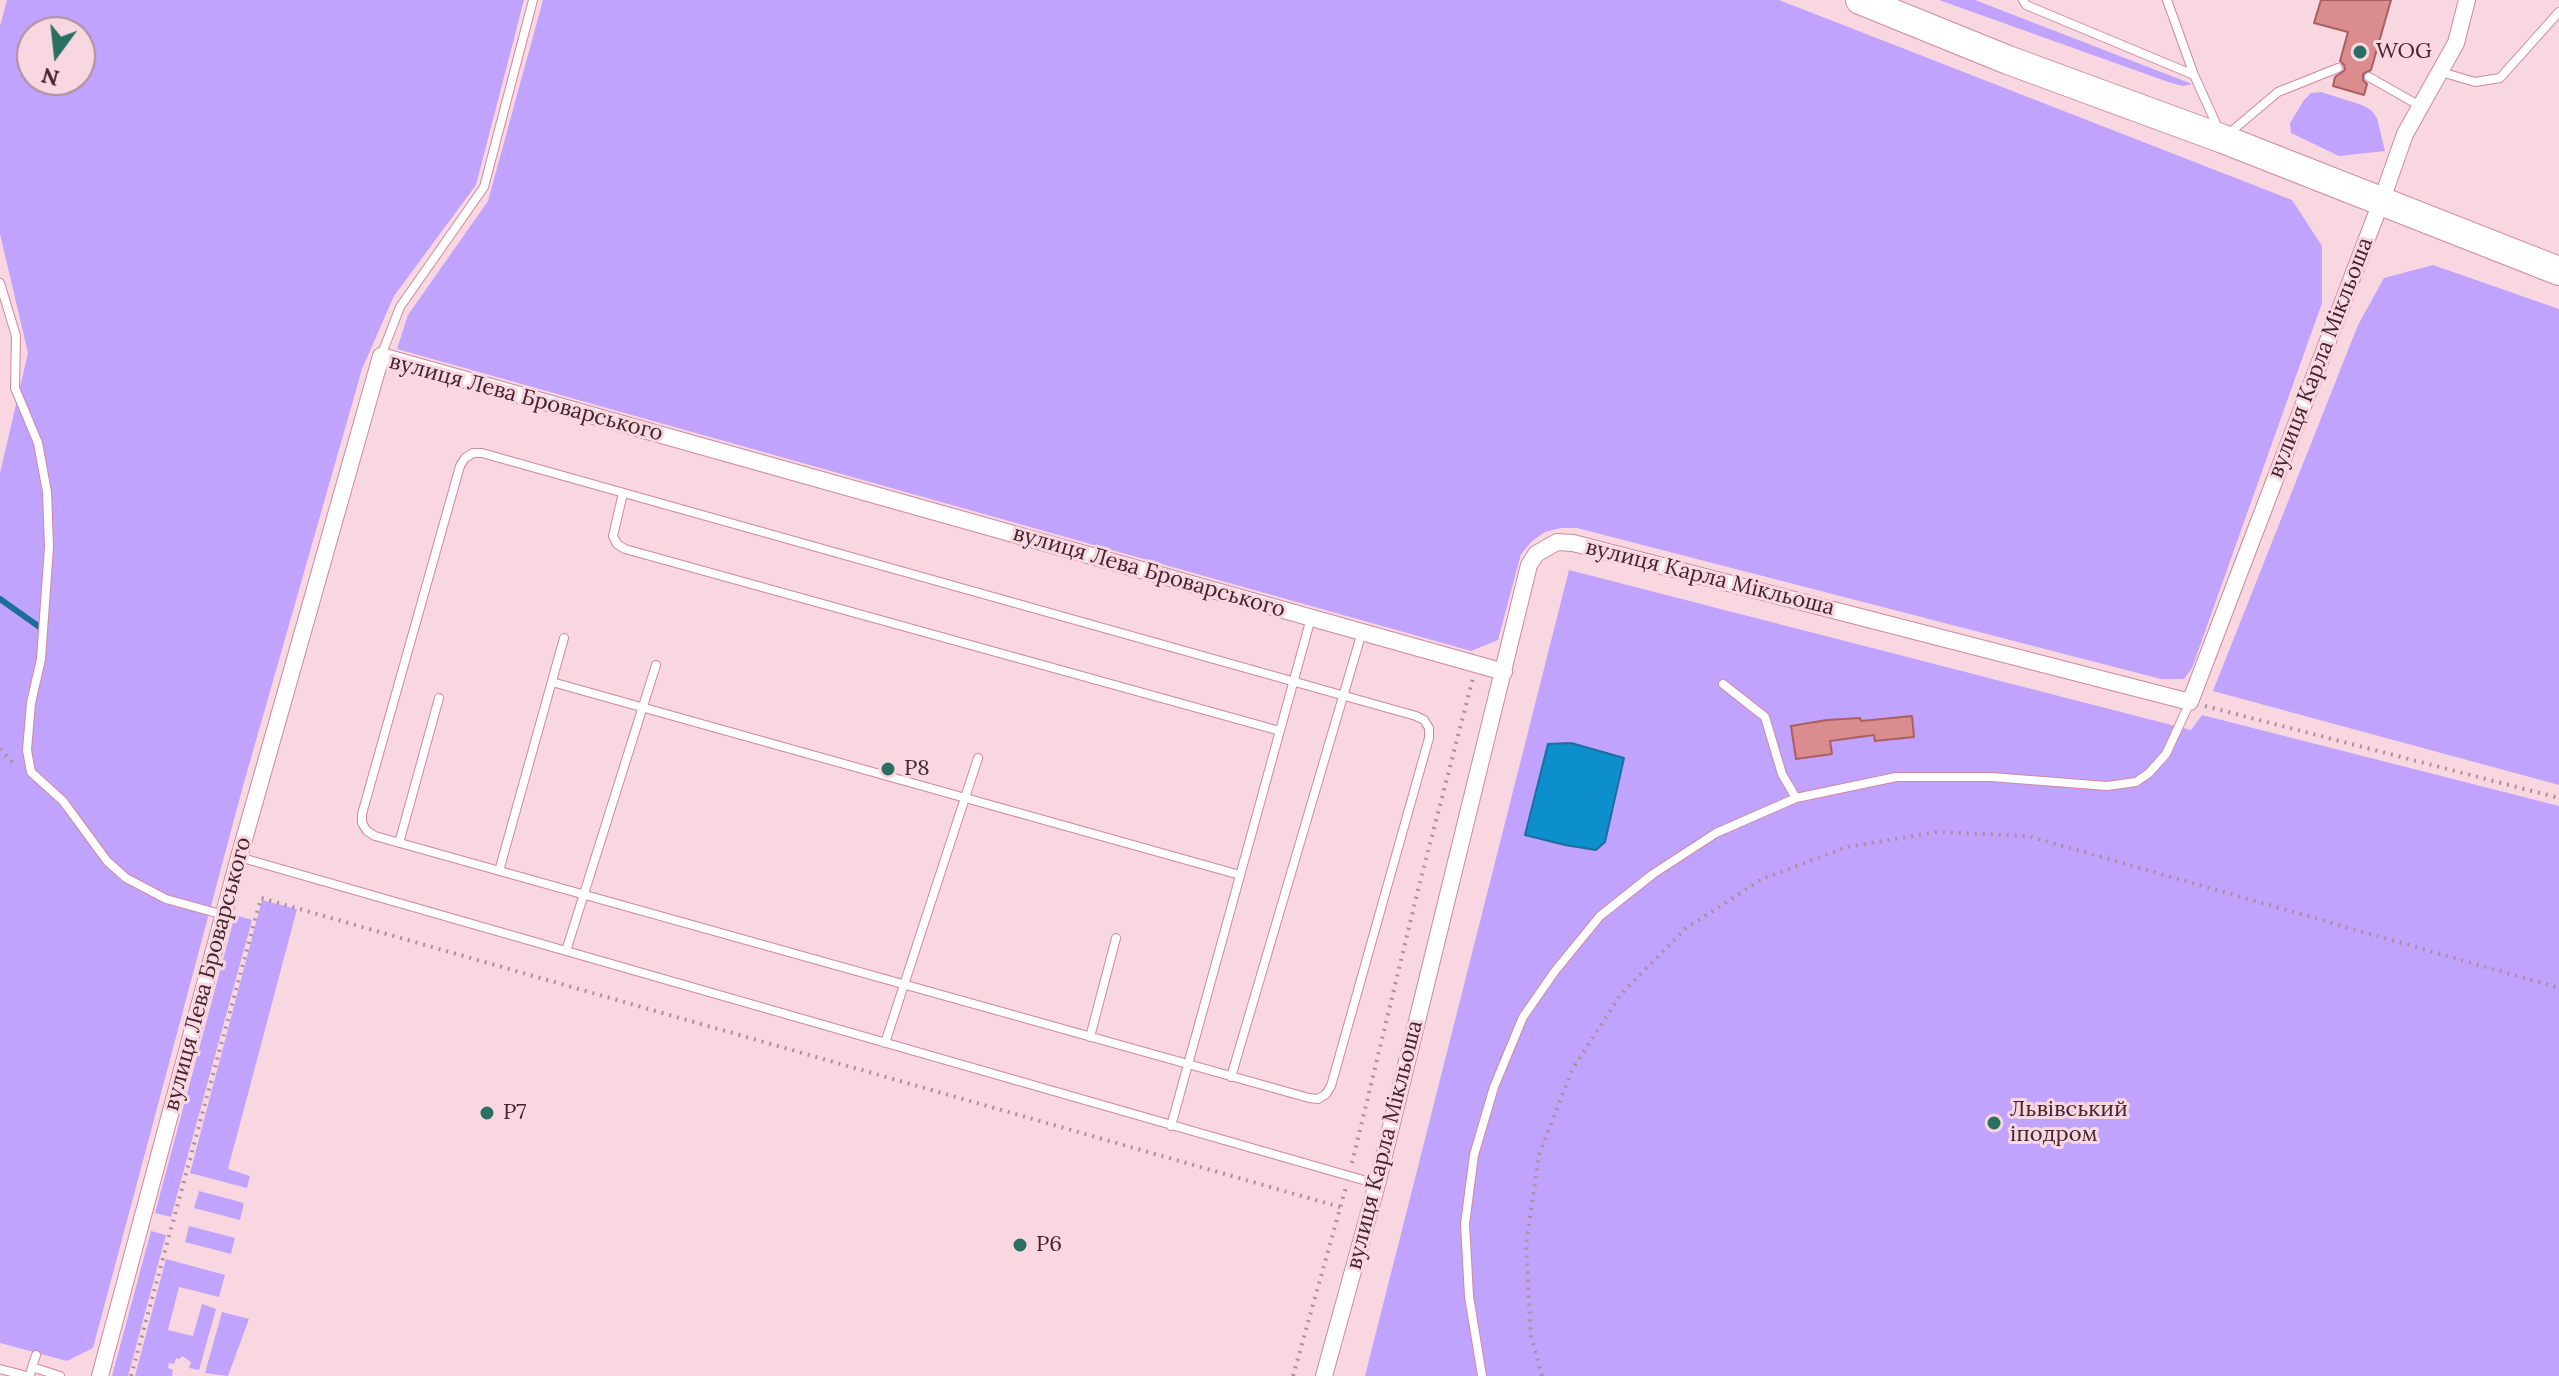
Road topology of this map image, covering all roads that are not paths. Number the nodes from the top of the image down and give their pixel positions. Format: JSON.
{"nodes":[{"id":1,"x":533,"y":0,"type":"edge"},
{"id":2,"x":1860,"y":0,"type":"edge"},
{"id":3,"x":2023,"y":0,"type":"edge"},
{"id":4,"x":2167,"y":0,"type":"edge"},
{"id":5,"x":2467,"y":0,"type":"edge"},
{"id":6,"x":2559,"y":12,"type":"edge"},
{"id":7,"x":2338,"y":68,"type":"dead end"},
{"id":8,"x":2441,"y":72,"type":"junction"},
{"id":9,"x":2194,"y":75,"type":"junction"},
{"id":10,"x":2369,"y":77,"type":"dead end"},
{"id":11,"x":2421,"y":106,"type":"junction"},
{"id":12,"x":2223,"y":139,"type":"junction"},
{"id":13,"x":2381,"y":202,"type":"junction"},
{"id":14,"x":2559,"y":271,"type":"edge"},
{"id":15,"x":0,"y":283,"type":"edge"},
{"id":16,"x":381,"y":356,"type":"junction"},
{"id":17,"x":623,"y":493,"type":"junction"},
{"id":18,"x":1311,"y":618,"type":"junction"},
{"id":19,"x":1362,"y":632,"type":"junction"},
{"id":20,"x":564,"y":638,"type":"dead end"},
{"id":21,"x":656,"y":665,"type":"dead end"},
{"id":22,"x":1504,"y":672,"type":"junction"},
{"id":23,"x":1294,"y":681,"type":"junction"},
{"id":24,"x":552,"y":682,"type":"junction"},
{"id":25,"x":1723,"y":684,"type":"dead end"},
{"id":26,"x":1343,"y":695,"type":"junction"},
{"id":27,"x":439,"y":698,"type":"dead end"},
{"id":28,"x":2190,"y":702,"type":"junction"},
{"id":29,"x":643,"y":707,"type":"junction"},
{"id":30,"x":1280,"y":731,"type":"junction"},
{"id":31,"x":978,"y":758,"type":"dead end"},
{"id":32,"x":965,"y":798,"type":"junction"},
{"id":33,"x":1796,"y":798,"type":"junction"},
{"id":34,"x":399,"y":843,"type":"junction"},
{"id":35,"x":239,"y":857,"type":"junction"},
{"id":36,"x":499,"y":871,"type":"junction"},
{"id":37,"x":1240,"y":875,"type":"junction"},
{"id":38,"x":584,"y":895,"type":"junction"},
{"id":39,"x":224,"y":915,"type":"junction"},
{"id":40,"x":1116,"y":938,"type":"dead end"},
{"id":41,"x":566,"y":951,"type":"junction"},
{"id":42,"x":904,"y":984,"type":"junction"},
{"id":43,"x":1090,"y":1037,"type":"junction"},
{"id":44,"x":885,"y":1043,"type":"junction"},
{"id":45,"x":1188,"y":1064,"type":"junction"},
{"id":46,"x":1231,"y":1077,"type":"junction"},
{"id":47,"x":1171,"y":1126,"type":"junction"},
{"id":48,"x":1377,"y":1184,"type":"junction"},
{"id":49,"x":36,"y":1355,"type":"dead end"},
{"id":50,"x":0,"y":1369,"type":"edge"},
{"id":51,"x":30,"y":1373,"type":"edge"},
{"id":52,"x":60,"y":1376,"type":"edge"},
{"id":53,"x":100,"y":1376,"type":"edge"},
{"id":54,"x":1324,"y":1376,"type":"edge"},
{"id":55,"x":1482,"y":1376,"type":"edge"}],
"edges":[{"from":1,"to":16,"type":"lane"},
{"from":2,"to":12,"type":"highway"},
{"from":3,"to":9,"type":"lane"},
{"from":4,"to":9,"type":"lane"},
{"from":5,"to":8,"type":"street","name":"вулиця Карла Мікльоша"},
{"from":6,"to":8,"type":"lane"},
{"from":7,"to":12,"type":"lane"},
{"from":8,"to":11,"type":"street","name":"вулиця Карла Мікльоша"},
{"from":9,"to":12,"type":"lane"},
{"from":10,"to":11,"type":"lane"},
{"from":11,"to":13,"type":"street","name":"вулиця Карла Мікльоша"},
{"from":12,"to":13,"type":"highway"},
{"from":13,"to":14,"type":"highway"},
{"from":13,"to":28,"type":"street","name":"вулиця Карла Мікльоша"},
{"from":15,"to":39,"type":"lane"},
{"from":16,"to":18,"type":"street","name":"вулиця Лева Броварського"},
{"from":16,"to":35,"type":"street","name":"вулиця Лева Броварського"},
{"from":17,"to":23,"type":"lane"},
{"from":17,"to":30,"type":"lane"},
{"from":17,"to":34,"type":"lane"},
{"from":18,"to":19,"type":"street","name":"вулиця Лева Броварського"},
{"from":18,"to":23,"type":"lane"},
{"from":19,"to":22,"type":"street","name":"вулиця Лева Броварського"},
{"from":19,"to":26,"type":"lane"},
{"from":20,"to":24,"type":"lane"},
{"from":21,"to":29,"type":"lane"},
{"from":22,"to":28,"type":"street","name":"вулиця Карла Мікльоша"},
{"from":22,"to":48,"type":"street","name":"вулиця Карла Мікльоша"},
{"from":23,"to":26,"type":"lane"},
{"from":23,"to":30,"type":"lane"},
{"from":24,"to":29,"type":"lane"},
{"from":24,"to":36,"type":"lane"},
{"from":25,"to":33,"type":"lane"},
{"from":26,"to":46,"type":"lane"},
{"from":26,"to":46,"type":"lane"},
{"from":27,"to":34,"type":"lane"},
{"from":28,"to":33,"type":"lane"},
{"from":29,"to":32,"type":"lane"},
{"from":29,"to":38,"type":"lane"},
{"from":30,"to":37,"type":"lane"},
{"from":31,"to":32,"type":"lane"},
{"from":32,"to":37,"type":"lane"},
{"from":32,"to":42,"type":"lane"},
{"from":33,"to":55,"type":"lane"},
{"from":34,"to":36,"type":"lane"},
{"from":35,"to":39,"type":"street","name":"вулиця Лева Броварського"},
{"from":35,"to":41,"type":"lane"},
{"from":36,"to":38,"type":"lane"},
{"from":37,"to":45,"type":"lane"},
{"from":38,"to":41,"type":"lane"},
{"from":38,"to":42,"type":"lane"},
{"from":39,"to":53,"type":"street","name":"вулиця Лева Броварського"},
{"from":40,"to":43,"type":"lane"},
{"from":41,"to":44,"type":"lane"},
{"from":42,"to":43,"type":"lane"},
{"from":42,"to":44,"type":"lane"},
{"from":43,"to":45,"type":"lane"},
{"from":44,"to":47,"type":"lane"},
{"from":45,"to":46,"type":"lane"},
{"from":45,"to":47,"type":"lane"},
{"from":47,"to":48,"type":"lane"},
{"from":48,"to":54,"type":"street","name":"вулиця Карла Мікльоша"},
{"from":49,"to":51,"type":"lane"},
{"from":50,"to":51,"type":"lane"},
{"from":51,"to":52,"type":"lane"}]}
